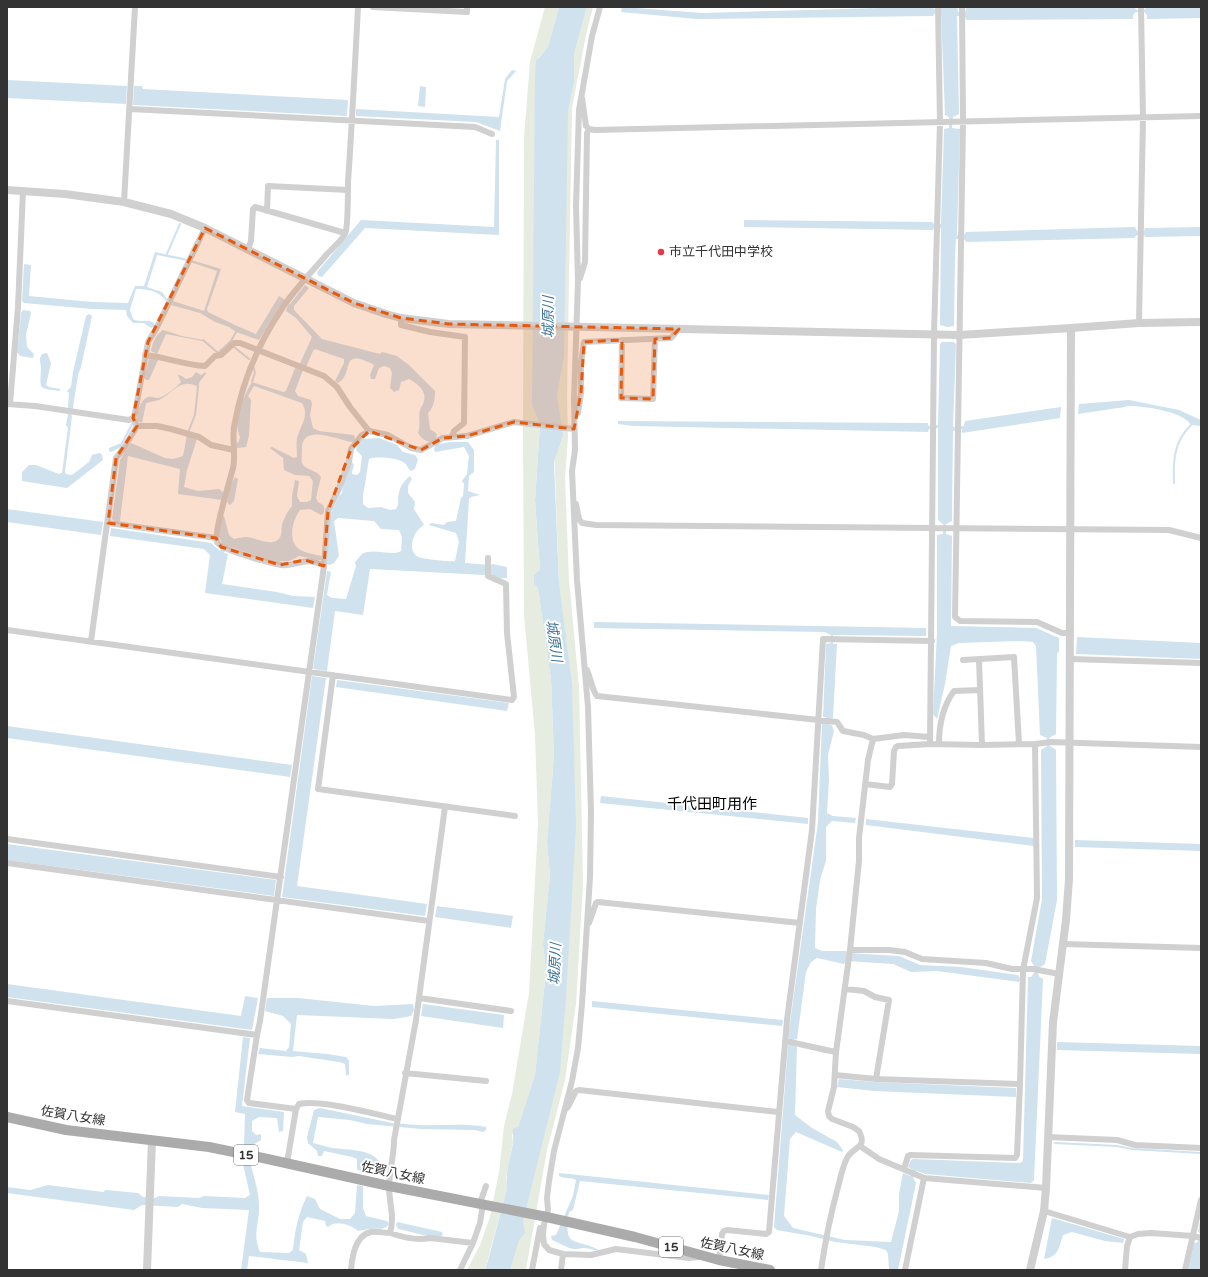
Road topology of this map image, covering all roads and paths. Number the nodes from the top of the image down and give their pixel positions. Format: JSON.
{"nodes":[{"id":1,"x":135,"y":7,"type":"edge"},
{"id":2,"x":358,"y":7,"type":"edge"},
{"id":3,"x":373,"y":7,"type":"edge"},
{"id":4,"x":467,"y":7,"type":"edge"},
{"id":5,"x":600,"y":7,"type":"edge"},
{"id":6,"x":938,"y":9,"type":"edge"},
{"id":7,"x":1141,"y":9,"type":"edge"},
{"id":8,"x":962,"y":12,"type":"edge"},
{"id":9,"x":581,"y":93,"type":"junction"},
{"id":10,"x":130,"y":109,"type":"junction"},
{"id":11,"x":1201,"y":116,"type":"edge"},
{"id":12,"x":1143,"y":118,"type":"junction"},
{"id":13,"x":352,"y":120,"type":"junction"},
{"id":14,"x":963,"y":121,"type":"junction"},
{"id":15,"x":942,"y":122,"type":"junction"},
{"id":16,"x":589,"y":129,"type":"junction"},
{"id":17,"x":492,"y":134,"type":"dead end"},
{"id":18,"x":7,"y":190,"type":"edge"},
{"id":19,"x":348,"y":190,"type":"junction"},
{"id":20,"x":23,"y":191,"type":"junction"},
{"id":21,"x":124,"y":202,"type":"junction"},
{"id":22,"x":268,"y":211,"type":"junction"},
{"id":23,"x":205,"y":228,"type":"junction"},
{"id":24,"x":345,"y":233,"type":"junction"},
{"id":25,"x":248,"y":249,"type":"junction"},
{"id":26,"x":306,"y":279,"type":"junction"},
{"id":27,"x":578,"y":281,"type":"junction"},
{"id":28,"x":401,"y":318,"type":"junction"},
{"id":29,"x":1139,"y":322,"type":"junction"},
{"id":30,"x":1201,"y":322,"type":"edge"},
{"id":31,"x":577,"y":326,"type":"junction"},
{"id":32,"x":1071,"y":328,"type":"junction"},
{"id":33,"x":679,"y":329,"type":"junction"},
{"id":34,"x":934,"y":334,"type":"junction"},
{"id":35,"x":960,"y":335,"type":"junction"},
{"id":36,"x":655,"y":339,"type":"junction"},
{"id":37,"x":622,"y":340,"type":"junction"},
{"id":38,"x":258,"y":350,"type":"junction"},
{"id":39,"x":145,"y":355,"type":"junction"},
{"id":40,"x":8,"y":404,"type":"edge"},
{"id":41,"x":575,"y":418,"type":"junction"},
{"id":42,"x":135,"y":422,"type":"junction"},
{"id":43,"x":574,"y":429,"type":"junction"},
{"id":44,"x":369,"y":431,"type":"junction"},
{"id":45,"x":452,"y":437,"type":"junction"},
{"id":46,"x":234,"y":450,"type":"junction"},
{"id":47,"x":573,"y":497,"type":"junction"},
{"id":48,"x":107,"y":529,"type":"junction"},
{"id":49,"x":933,"y":529,"type":"junction"},
{"id":50,"x":958,"y":529,"type":"junction"},
{"id":51,"x":1070,"y":530,"type":"junction"},
{"id":52,"x":216,"y":538,"type":"junction"},
{"id":53,"x":1201,"y":538,"type":"edge"},
{"id":54,"x":488,"y":558,"type":"dead end"},
{"id":55,"x":324,"y":566,"type":"junction"},
{"id":56,"x":7,"y":630,"type":"edge"},
{"id":57,"x":1070,"y":633,"type":"junction"},
{"id":58,"x":91,"y":641,"type":"junction"},
{"id":59,"x":932,"y":641,"type":"junction"},
{"id":60,"x":979,"y":659,"type":"junction"},
{"id":61,"x":1070,"y":659,"type":"junction"},
{"id":62,"x":963,"y":660,"type":"dead end"},
{"id":63,"x":1201,"y":663,"type":"edge"},
{"id":64,"x":585,"y":664,"type":"junction"},
{"id":65,"x":308,"y":672,"type":"junction"},
{"id":66,"x":333,"y":675,"type":"junction"},
{"id":67,"x":980,"y":690,"type":"junction"},
{"id":68,"x":818,"y":720,"type":"junction"},
{"id":69,"x":929,"y":737,"type":"junction"},
{"id":70,"x":873,"y":739,"type":"junction"},
{"id":71,"x":1069,"y":742,"type":"junction"},
{"id":72,"x":930,"y":744,"type":"junction"},
{"id":73,"x":938,"y":744,"type":"junction"},
{"id":74,"x":1019,"y":744,"type":"junction"},
{"id":75,"x":1035,"y":744,"type":"junction"},
{"id":76,"x":982,"y":745,"type":"junction"},
{"id":77,"x":1201,"y":747,"type":"edge"},
{"id":78,"x":865,"y":784,"type":"junction"},
{"id":79,"x":445,"y":807,"type":"junction"},
{"id":80,"x":515,"y":816,"type":"dead end"},
{"id":81,"x":7,"y":840,"type":"edge"},
{"id":82,"x":7,"y":863,"type":"edge"},
{"id":83,"x":281,"y":877,"type":"junction"},
{"id":84,"x":277,"y":900,"type":"junction"},
{"id":85,"x":429,"y":920,"type":"junction"},
{"id":86,"x":800,"y":923,"type":"junction"},
{"id":87,"x":587,"y":926,"type":"junction"},
{"id":88,"x":1063,"y":944,"type":"junction"},
{"id":89,"x":1201,"y":948,"type":"edge"},
{"id":90,"x":850,"y":951,"type":"junction"},
{"id":91,"x":1023,"y":970,"type":"junction"},
{"id":92,"x":1059,"y":974,"type":"junction"},
{"id":93,"x":845,"y":989,"type":"junction"},
{"id":94,"x":419,"y":998,"type":"junction"},
{"id":95,"x":7,"y":1001,"type":"edge"},
{"id":96,"x":511,"y":1011,"type":"dead end"},
{"id":97,"x":256,"y":1035,"type":"junction"},
{"id":98,"x":789,"y":1042,"type":"junction"},
{"id":99,"x":836,"y":1052,"type":"junction"},
{"id":100,"x":405,"y":1073,"type":"junction"},
{"id":101,"x":835,"y":1075,"type":"junction"},
{"id":102,"x":876,"y":1079,"type":"junction"},
{"id":103,"x":486,"y":1081,"type":"dead end"},
{"id":104,"x":1020,"y":1084,"type":"junction"},
{"id":105,"x":296,"y":1109,"type":"junction"},
{"id":106,"x":564,"y":1111,"type":"junction"},
{"id":107,"x":778,"y":1112,"type":"junction"},
{"id":108,"x":7,"y":1117,"type":"edge"},
{"id":109,"x":397,"y":1123,"type":"junction"},
{"id":110,"x":1048,"y":1137,"type":"junction"},
{"id":111,"x":152,"y":1140,"type":"junction"},
{"id":112,"x":860,"y":1146,"type":"junction"},
{"id":113,"x":1201,"y":1148,"type":"edge"},
{"id":114,"x":287,"y":1163,"type":"junction"},
{"id":115,"x":904,"y":1169,"type":"junction"},
{"id":116,"x":924,"y":1178,"type":"junction"},
{"id":117,"x":389,"y":1186,"type":"junction"},
{"id":118,"x":486,"y":1186,"type":"dead end"},
{"id":119,"x":1046,"y":1188,"type":"junction"},
{"id":120,"x":1201,"y":1200,"type":"edge"},
{"id":121,"x":482,"y":1204,"type":"junction"},
{"id":122,"x":1044,"y":1211,"type":"junction"},
{"id":123,"x":544,"y":1216,"type":"junction"},
{"id":124,"x":390,"y":1233,"type":"junction"},
{"id":125,"x":1193,"y":1236,"type":"junction"},
{"id":126,"x":1130,"y":1237,"type":"junction"},
{"id":127,"x":1201,"y":1238,"type":"edge"},
{"id":128,"x":473,"y":1243,"type":"junction"},
{"id":129,"x":562,"y":1254,"type":"junction"},
{"id":130,"x":705,"y":1257,"type":"junction"},
{"id":131,"x":719,"y":1260,"type":"junction"},
{"id":132,"x":147,"y":1270,"type":"edge"},
{"id":133,"x":351,"y":1270,"type":"edge"},
{"id":134,"x":460,"y":1270,"type":"edge"},
{"id":135,"x":532,"y":1270,"type":"edge"},
{"id":136,"x":561,"y":1270,"type":"edge"},
{"id":137,"x":770,"y":1270,"type":"edge"},
{"id":138,"x":821,"y":1270,"type":"edge"},
{"id":139,"x":905,"y":1270,"type":"edge"},
{"id":140,"x":1030,"y":1270,"type":"edge"},
{"id":141,"x":1124,"y":1270,"type":"edge"},
{"id":142,"x":1185,"y":1270,"type":"edge"}],
"edges":[{"from":1,"to":10,"type":"street"},
{"from":2,"to":13,"type":"street"},
{"from":3,"to":4,"type":"street"},
{"from":5,"to":9,"type":"street"},
{"from":6,"to":15,"type":"street"},
{"from":7,"to":12,"type":"street"},
{"from":8,"to":14,"type":"street"},
{"from":9,"to":16,"type":"street"},
{"from":9,"to":27,"type":"street"},
{"from":10,"to":13,"type":"street"},
{"from":10,"to":21,"type":"street"},
{"from":11,"to":12,"type":"street"},
{"from":12,"to":14,"type":"street"},
{"from":12,"to":29,"type":"street"},
{"from":13,"to":17,"type":"street"},
{"from":13,"to":19,"type":"street"},
{"from":14,"to":15,"type":"street"},
{"from":14,"to":35,"type":"street"},
{"from":15,"to":16,"type":"street"},
{"from":15,"to":34,"type":"street"},
{"from":16,"to":27,"type":"street"},
{"from":18,"to":20,"type":"street"},
{"from":19,"to":22,"type":"street"},
{"from":19,"to":24,"type":"street"},
{"from":20,"to":21,"type":"street"},
{"from":20,"to":40,"type":"street"},
{"from":21,"to":23,"type":"street"},
{"from":22,"to":24,"type":"street"},
{"from":22,"to":25,"type":"street"},
{"from":23,"to":25,"type":"street"},
{"from":23,"to":39,"type":"street"},
{"from":24,"to":26,"type":"street"},
{"from":25,"to":26,"type":"street"},
{"from":26,"to":28,"type":"street"},
{"from":26,"to":38,"type":"street"},
{"from":27,"to":31,"type":"street"},
{"from":28,"to":31,"type":"street"},
{"from":28,"to":45,"type":"street"},
{"from":29,"to":30,"type":"street"},
{"from":29,"to":32,"type":"street"},
{"from":31,"to":33,"type":"street"},
{"from":31,"to":41,"type":"street"},
{"from":32,"to":35,"type":"street"},
{"from":32,"to":51,"type":"street"},
{"from":33,"to":34,"type":"street"},
{"from":33,"to":36,"type":"street"},
{"from":34,"to":35,"type":"street"},
{"from":34,"to":49,"type":"street"},
{"from":35,"to":50,"type":"street"},
{"from":36,"to":37,"type":"street"},
{"from":36,"to":37,"type":"street"},
{"from":37,"to":41,"type":"street"},
{"from":38,"to":39,"type":"street"},
{"from":38,"to":44,"type":"street"},
{"from":38,"to":46,"type":"street"},
{"from":39,"to":42,"type":"street"},
{"from":40,"to":42,"type":"street"},
{"from":41,"to":43,"type":"street"},
{"from":42,"to":46,"type":"street"},
{"from":42,"to":48,"type":"street"},
{"from":43,"to":45,"type":"street"},
{"from":43,"to":47,"type":"street"},
{"from":44,"to":45,"type":"street"},
{"from":44,"to":55,"type":"street"},
{"from":46,"to":52,"type":"street"},
{"from":47,"to":49,"type":"street"},
{"from":47,"to":64,"type":"street"},
{"from":48,"to":52,"type":"street"},
{"from":48,"to":58,"type":"street"},
{"from":49,"to":50,"type":"street"},
{"from":49,"to":59,"type":"street"},
{"from":50,"to":51,"type":"street"},
{"from":50,"to":57,"type":"street"},
{"from":51,"to":53,"type":"street"},
{"from":51,"to":57,"type":"street"},
{"from":52,"to":55,"type":"street"},
{"from":54,"to":66,"type":"street"},
{"from":55,"to":65,"type":"street"},
{"from":56,"to":58,"type":"street"},
{"from":57,"to":61,"type":"street"},
{"from":58,"to":65,"type":"street"},
{"from":59,"to":68,"type":"street"},
{"from":59,"to":69,"type":"street"},
{"from":60,"to":62,"type":"street"},
{"from":60,"to":67,"type":"street"},
{"from":60,"to":74,"type":"street"},
{"from":61,"to":63,"type":"street"},
{"from":61,"to":71,"type":"street"},
{"from":64,"to":68,"type":"street"},
{"from":64,"to":87,"type":"street"},
{"from":65,"to":66,"type":"street"},
{"from":65,"to":83,"type":"street"},
{"from":66,"to":79,"type":"street"},
{"from":67,"to":73,"type":"street"},
{"from":67,"to":76,"type":"street"},
{"from":68,"to":70,"type":"street"},
{"from":68,"to":86,"type":"street"},
{"from":69,"to":70,"type":"street"},
{"from":69,"to":72,"type":"street"},
{"from":70,"to":78,"type":"street"},
{"from":71,"to":75,"type":"street"},
{"from":71,"to":77,"type":"street"},
{"from":71,"to":88,"type":"street"},
{"from":72,"to":73,"type":"street"},
{"from":72,"to":78,"type":"street"},
{"from":73,"to":76,"type":"street"},
{"from":74,"to":75,"type":"street"},
{"from":74,"to":76,"type":"street"},
{"from":75,"to":91,"type":"street"},
{"from":78,"to":90,"type":"street"},
{"from":79,"to":80,"type":"street"},
{"from":79,"to":85,"type":"street"},
{"from":81,"to":83,"type":"street"},
{"from":82,"to":84,"type":"street"},
{"from":83,"to":84,"type":"street"},
{"from":84,"to":85,"type":"street"},
{"from":84,"to":97,"type":"street"},
{"from":85,"to":94,"type":"street"},
{"from":86,"to":87,"type":"street"},
{"from":86,"to":98,"type":"street"},
{"from":87,"to":106,"type":"street"},
{"from":88,"to":89,"type":"street"},
{"from":88,"to":92,"type":"street"},
{"from":90,"to":91,"type":"street"},
{"from":90,"to":93,"type":"street"},
{"from":91,"to":92,"type":"street"},
{"from":91,"to":104,"type":"street"},
{"from":92,"to":110,"type":"street"},
{"from":93,"to":99,"type":"street"},
{"from":93,"to":102,"type":"street"},
{"from":94,"to":96,"type":"street"},
{"from":94,"to":100,"type":"street"},
{"from":95,"to":97,"type":"street"},
{"from":97,"to":105,"type":"street"},
{"from":98,"to":99,"type":"street"},
{"from":98,"to":107,"type":"street"},
{"from":99,"to":101,"type":"street"},
{"from":100,"to":103,"type":"street"},
{"from":100,"to":109,"type":"street"},
{"from":101,"to":102,"type":"street"},
{"from":101,"to":112,"type":"street"},
{"from":102,"to":104,"type":"street"},
{"from":104,"to":115,"type":"street"},
{"from":105,"to":109,"type":"street"},
{"from":105,"to":114,"type":"street"},
{"from":106,"to":107,"type":"street"},
{"from":106,"to":123,"type":"street"},
{"from":107,"to":131,"type":"street"},
{"from":108,"to":111,"type":"main road","name":"佐賀八女線","number":"15"},
{"from":109,"to":117,"type":"street"},
{"from":110,"to":113,"type":"street"},
{"from":110,"to":119,"type":"street"},
{"from":111,"to":114,"type":"main road","name":"佐賀八女線","number":"15"},
{"from":111,"to":132,"type":"street"},
{"from":112,"to":115,"type":"street"},
{"from":112,"to":138,"type":"street"},
{"from":114,"to":117,"type":"main road","name":"佐賀八女線","number":"15"},
{"from":115,"to":116,"type":"street"},
{"from":116,"to":119,"type":"street"},
{"from":116,"to":139,"type":"street"},
{"from":117,"to":121,"type":"main road","name":"佐賀八女線","number":"15"},
{"from":117,"to":124,"type":"street"},
{"from":118,"to":121,"type":"street"},
{"from":119,"to":122,"type":"street"},
{"from":120,"to":125,"type":"street"},
{"from":121,"to":123,"type":"main road","name":"佐賀八女線","number":"15"},
{"from":121,"to":128,"type":"street"},
{"from":122,"to":126,"type":"street"},
{"from":122,"to":140,"type":"street"},
{"from":123,"to":129,"type":"street"},
{"from":123,"to":130,"type":"main road","name":"佐賀八女線","number":"15"},
{"from":123,"to":135,"type":"street"},
{"from":124,"to":128,"type":"street"},
{"from":124,"to":133,"type":"street"},
{"from":125,"to":126,"type":"street"},
{"from":125,"to":127,"type":"street"},
{"from":125,"to":142,"type":"street"},
{"from":126,"to":141,"type":"street"},
{"from":128,"to":134,"type":"street"},
{"from":129,"to":130,"type":"street"},
{"from":129,"to":136,"type":"street"},
{"from":130,"to":131,"type":"main road","name":"佐賀八女線","number":"15"},
{"from":131,"to":137,"type":"main road","name":"佐賀八女線","number":"15"}]}
